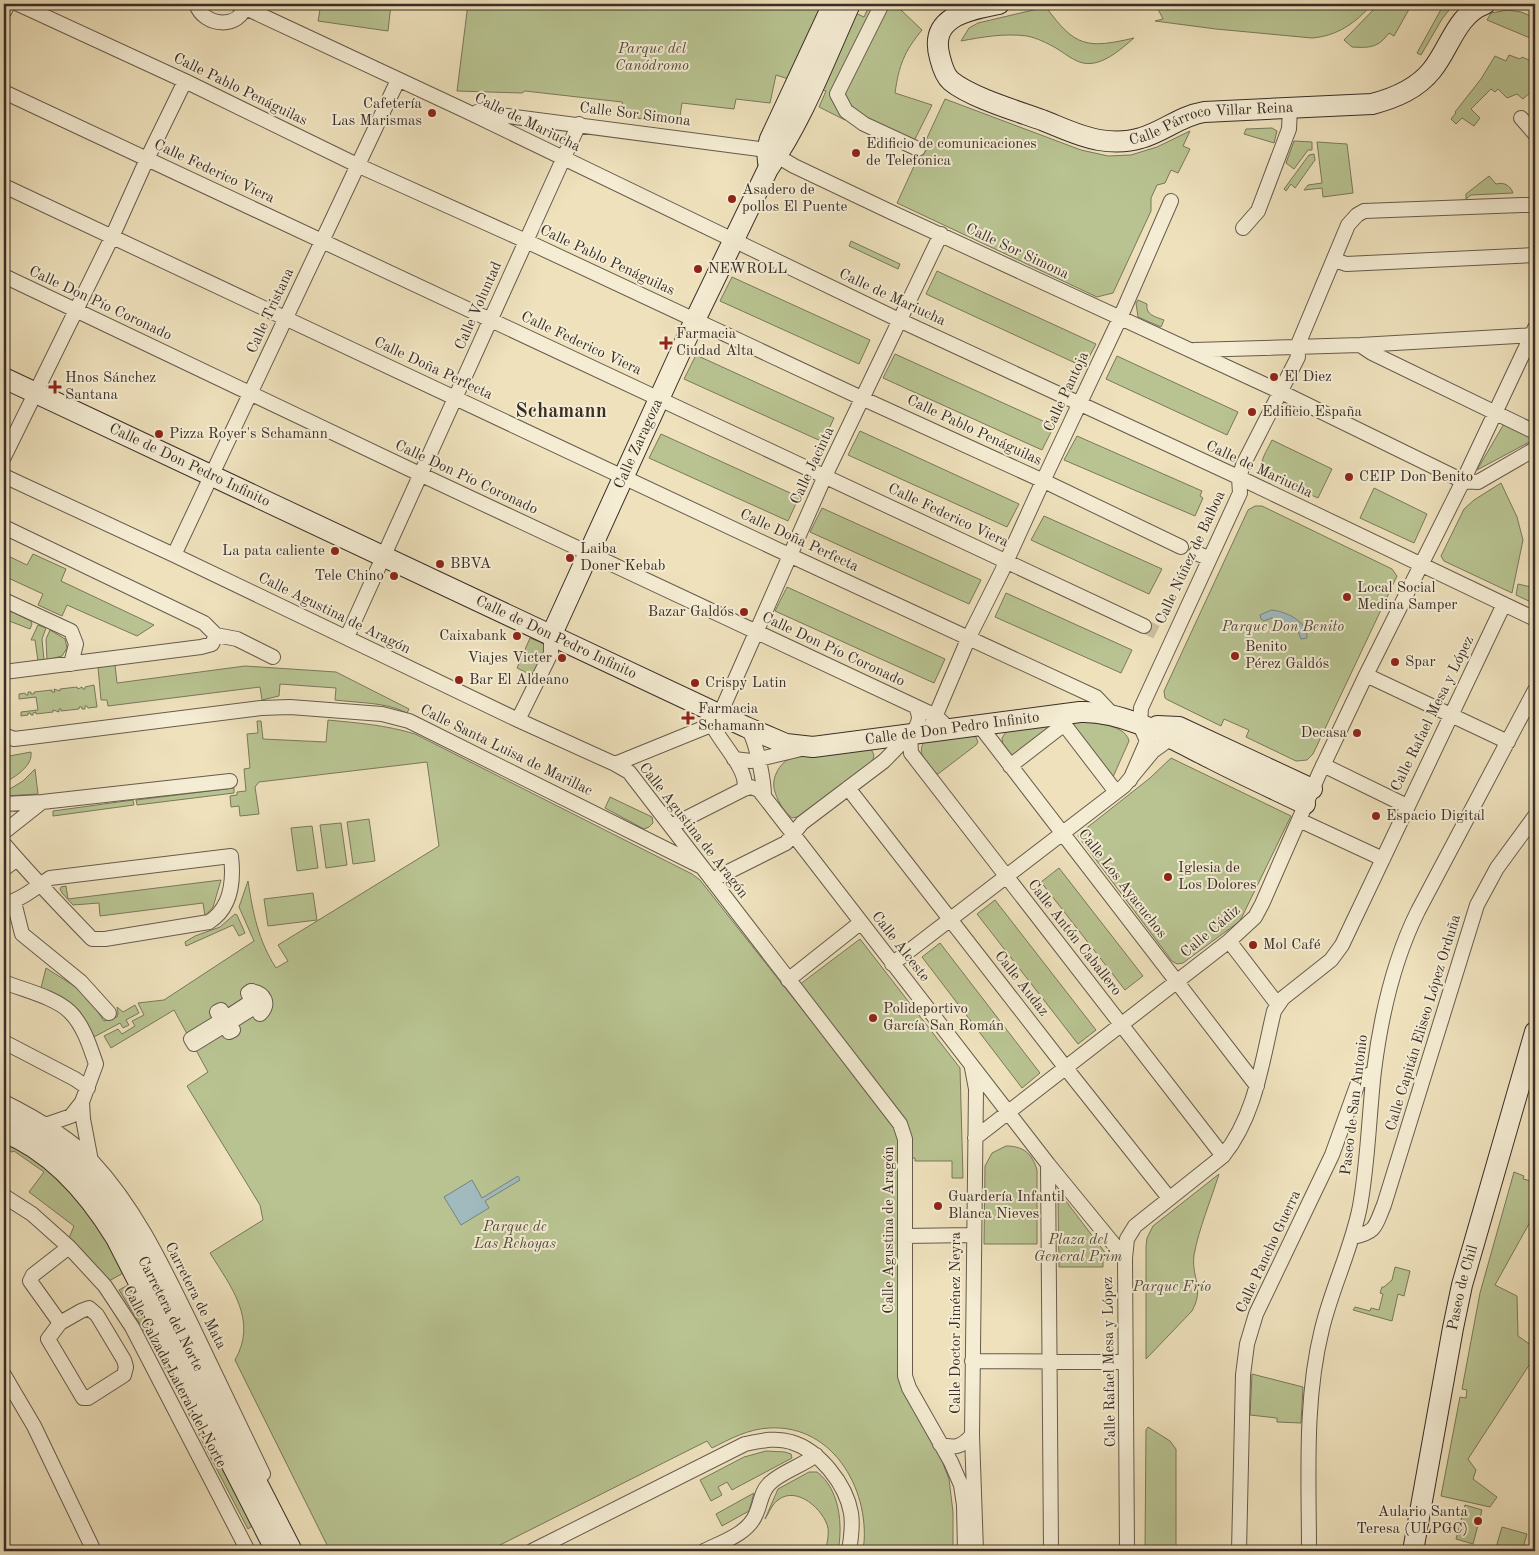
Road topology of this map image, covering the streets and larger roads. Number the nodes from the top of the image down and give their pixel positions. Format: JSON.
{"nodes":[{"id":1,"x":8,"y":4,"type":"edge"},
{"id":2,"x":18,"y":4,"type":"edge"},
{"id":3,"x":196,"y":4,"type":"edge"},
{"id":4,"x":833,"y":4,"type":"edge"},
{"id":5,"x":850,"y":4,"type":"edge"},
{"id":6,"x":882,"y":4,"type":"edge"},
{"id":7,"x":999,"y":4,"type":"edge"},
{"id":8,"x":1485,"y":4,"type":"edge"},
{"id":9,"x":243,"y":5,"type":"edge"},
{"id":10,"x":4,"y":12,"type":"edge"},
{"id":11,"x":398,"y":80,"type":"junction"},
{"id":12,"x":185,"y":81,"type":"junction"},
{"id":13,"x":4,"y":92,"type":"edge"},
{"id":14,"x":798,"y":99,"type":"junction"},
{"id":15,"x":1290,"y":108,"type":"junction"},
{"id":16,"x":466,"y":111,"type":"junction"},
{"id":17,"x":1521,"y":118,"type":"dead end"},
{"id":18,"x":538,"y":119,"type":"junction"},
{"id":19,"x":579,"y":124,"type":"junction"},
{"id":20,"x":1535,"y":134,"type":"edge"},
{"id":21,"x":527,"y":140,"type":"junction"},
{"id":22,"x":918,"y":149,"type":"dead end"},
{"id":23,"x":564,"y":158,"type":"junction"},
{"id":24,"x":147,"y":159,"type":"junction"},
{"id":25,"x":771,"y":159,"type":"junction"},
{"id":26,"x":357,"y":164,"type":"junction"},
{"id":27,"x":4,"y":186,"type":"edge"},
{"id":28,"x":1171,"y":201,"type":"dead end"},
{"id":29,"x":1535,"y":207,"type":"edge"},
{"id":30,"x":1243,"y":228,"type":"dead end"},
{"id":31,"x":940,"y":234,"type":"junction"},
{"id":32,"x":112,"y":237,"type":"junction"},
{"id":33,"x":323,"y":240,"type":"junction"},
{"id":34,"x":526,"y":241,"type":"junction"},
{"id":35,"x":733,"y":241,"type":"junction"},
{"id":36,"x":1535,"y":255,"type":"edge"},
{"id":37,"x":1335,"y":260,"type":"junction"},
{"id":38,"x":4,"y":276,"type":"edge"},
{"id":39,"x":76,"y":310,"type":"junction"},
{"id":40,"x":285,"y":318,"type":"junction"},
{"id":41,"x":1120,"y":318,"type":"junction"},
{"id":42,"x":490,"y":320,"type":"junction"},
{"id":43,"x":695,"y":320,"type":"junction"},
{"id":44,"x":900,"y":320,"type":"junction"},
{"id":45,"x":1534,"y":332,"type":"edge"},
{"id":46,"x":1360,"y":345,"type":"junction"},
{"id":47,"x":1297,"y":347,"type":"junction"},
{"id":48,"x":1190,"y":350,"type":"junction"},
{"id":49,"x":4,"y":378,"type":"edge"},
{"id":50,"x":1281,"y":392,"type":"junction"},
{"id":51,"x":35,"y":393,"type":"junction"},
{"id":52,"x":250,"y":393,"type":"junction"},
{"id":53,"x":455,"y":398,"type":"junction"},
{"id":54,"x":659,"y":398,"type":"junction"},
{"id":55,"x":862,"y":398,"type":"junction"},
{"id":56,"x":1080,"y":404,"type":"junction"},
{"id":57,"x":1494,"y":413,"type":"junction"},
{"id":58,"x":1535,"y":432,"type":"edge"},
{"id":59,"x":1535,"y":449,"type":"edge"},
{"id":60,"x":4,"y":457,"type":"edge"},
{"id":61,"x":420,"y":474,"type":"junction"},
{"id":62,"x":4,"y":476,"type":"edge"},
{"id":63,"x":212,"y":476,"type":"junction"},
{"id":64,"x":826,"y":476,"type":"junction"},
{"id":65,"x":624,"y":477,"type":"junction"},
{"id":66,"x":1239,"y":478,"type":"junction"},
{"id":67,"x":1043,"y":480,"type":"junction"},
{"id":68,"x":1463,"y":481,"type":"junction"},
{"id":69,"x":4,"y":527,"type":"edge"},
{"id":70,"x":1181,"y":547,"type":"dead end"},
{"id":71,"x":589,"y":554,"type":"junction"},
{"id":72,"x":174,"y":555,"type":"junction"},
{"id":73,"x":790,"y":555,"type":"junction"},
{"id":74,"x":383,"y":556,"type":"junction"},
{"id":75,"x":1006,"y":561,"type":"junction"},
{"id":76,"x":1420,"y":565,"type":"junction"},
{"id":77,"x":4,"y":600,"type":"edge"},
{"id":78,"x":1504,"y":604,"type":"junction"},
{"id":79,"x":1535,"y":618,"type":"edge"},
{"id":80,"x":1144,"y":626,"type":"tunnel mouth"},
{"id":81,"x":756,"y":632,"type":"junction"},
{"id":82,"x":216,"y":636,"type":"junction"},
{"id":83,"x":552,"y":636,"type":"junction"},
{"id":84,"x":347,"y":637,"type":"junction"},
{"id":85,"x":969,"y":637,"type":"junction"},
{"id":86,"x":273,"y":657,"type":"dead end"},
{"id":87,"x":71,"y":664,"type":"junction"},
{"id":88,"x":4,"y":672,"type":"edge"},
{"id":89,"x":1366,"y":675,"type":"junction"},
{"id":90,"x":1535,"y":690,"type":"edge"},
{"id":91,"x":916,"y":707,"type":"junction"},
{"id":92,"x":1450,"y":714,"type":"junction"},
{"id":93,"x":712,"y":715,"type":"junction"},
{"id":94,"x":1114,"y":716,"type":"junction"},
{"id":95,"x":1059,"y":718,"type":"junction"},
{"id":96,"x":518,"y":720,"type":"junction"},
{"id":97,"x":1140,"y":725,"type":"junction"},
{"id":98,"x":980,"y":726,"type":"junction"},
{"id":99,"x":746,"y":727,"type":"junction"},
{"id":100,"x":931,"y":728,"type":"junction"},
{"id":101,"x":1171,"y":738,"type":"junction"},
{"id":102,"x":873,"y":739,"type":"junction"},
{"id":103,"x":7,"y":740,"type":"edge"},
{"id":104,"x":1508,"y":742,"type":"junction"},
{"id":105,"x":813,"y":746,"type":"junction"},
{"id":106,"x":779,"y":755,"type":"junction"},
{"id":107,"x":734,"y":759,"type":"junction"},
{"id":108,"x":758,"y":760,"type":"junction"},
{"id":109,"x":884,"y":761,"type":"junction"},
{"id":110,"x":615,"y":764,"type":"junction"},
{"id":111,"x":1323,"y":765,"type":"junction"},
{"id":112,"x":1010,"y":766,"type":"junction"},
{"id":113,"x":1130,"y":780,"type":"junction"},
{"id":114,"x":230,"y":781,"type":"dead end"},
{"id":115,"x":848,"y":788,"type":"junction"},
{"id":116,"x":744,"y":789,"type":"junction"},
{"id":117,"x":764,"y":791,"type":"junction"},
{"id":118,"x":1116,"y":792,"type":"junction"},
{"id":119,"x":42,"y":802,"type":"junction"},
{"id":120,"x":4,"y":804,"type":"edge"},
{"id":121,"x":1305,"y":804,"type":"junction"},
{"id":122,"x":1407,"y":806,"type":"junction"},
{"id":123,"x":1535,"y":816,"type":"edge"},
{"id":124,"x":671,"y":826,"type":"junction"},
{"id":125,"x":4,"y":832,"type":"edge"},
{"id":126,"x":1062,"y":833,"type":"junction"},
{"id":127,"x":792,"y":835,"type":"junction"},
{"id":128,"x":4,"y":844,"type":"edge"},
{"id":129,"x":17,"y":859,"type":"junction"},
{"id":130,"x":1383,"y":859,"type":"junction"},
{"id":131,"x":702,"y":868,"type":"junction"},
{"id":132,"x":4,"y":869,"type":"edge"},
{"id":133,"x":1006,"y":876,"type":"junction"},
{"id":134,"x":712,"y":880,"type":"junction"},
{"id":135,"x":39,"y":885,"type":"junction"},
{"id":136,"x":9,"y":903,"type":"edge"},
{"id":137,"x":950,"y":920,"type":"junction"},
{"id":138,"x":860,"y":923,"type":"junction"},
{"id":139,"x":1229,"y":941,"type":"junction"},
{"id":140,"x":892,"y":964,"type":"junction"},
{"id":141,"x":788,"y":980,"type":"junction"},
{"id":142,"x":1177,"y":981,"type":"junction"},
{"id":143,"x":4,"y":982,"type":"edge"},
{"id":144,"x":252,"y":1001,"type":"joint"},
{"id":145,"x":1278,"y":1005,"type":"junction"},
{"id":146,"x":109,"y":1013,"type":"dead end"},
{"id":147,"x":1121,"y":1025,"type":"junction"},
{"id":148,"x":1535,"y":1032,"type":"edge"},
{"id":149,"x":4,"y":1042,"type":"edge"},
{"id":150,"x":972,"y":1065,"type":"junction"},
{"id":151,"x":1065,"y":1067,"type":"junction"},
{"id":152,"x":1374,"y":1071,"type":"junction"},
{"id":153,"x":1257,"y":1086,"type":"junction"},
{"id":154,"x":88,"y":1088,"type":"junction"},
{"id":155,"x":4,"y":1102,"type":"edge"},
{"id":156,"x":82,"y":1102,"type":"junction"},
{"id":157,"x":1007,"y":1112,"type":"junction"},
{"id":158,"x":4,"y":1116,"type":"edge"},
{"id":159,"x":45,"y":1125,"type":"junction"},
{"id":160,"x":4,"y":1132,"type":"edge"},
{"id":161,"x":975,"y":1138,"type":"junction"},
{"id":162,"x":1223,"y":1156,"type":"junction"},
{"id":163,"x":91,"y":1161,"type":"junction"},
{"id":164,"x":1048,"y":1164,"type":"junction"},
{"id":165,"x":4,"y":1196,"type":"edge"},
{"id":166,"x":1169,"y":1198,"type":"junction"},
{"id":167,"x":973,"y":1235,"type":"junction"},
{"id":168,"x":905,"y":1236,"type":"junction"},
{"id":169,"x":1353,"y":1237,"type":"junction"},
{"id":170,"x":69,"y":1247,"type":"junction"},
{"id":171,"x":1125,"y":1258,"type":"junction"},
{"id":172,"x":60,"y":1323,"type":"junction"},
{"id":173,"x":972,"y":1361,"type":"junction"},
{"id":174,"x":1050,"y":1361,"type":"junction"},
{"id":175,"x":1126,"y":1362,"type":"junction"},
{"id":176,"x":4,"y":1374,"type":"edge"},
{"id":177,"x":972,"y":1435,"type":"junction"},
{"id":178,"x":940,"y":1444,"type":"junction"},
{"id":179,"x":816,"y":1455,"type":"junction"},
{"id":180,"x":973,"y":1458,"type":"junction"},
{"id":181,"x":951,"y":1462,"type":"junction"},
{"id":182,"x":94,"y":1551,"type":"edge"},
{"id":183,"x":248,"y":1551,"type":"edge"},
{"id":184,"x":276,"y":1551,"type":"edge"},
{"id":185,"x":292,"y":1551,"type":"edge"},
{"id":186,"x":300,"y":1551,"type":"edge"},
{"id":187,"x":532,"y":1551,"type":"edge"},
{"id":188,"x":704,"y":1551,"type":"edge"},
{"id":189,"x":849,"y":1551,"type":"edge"},
{"id":190,"x":965,"y":1551,"type":"edge"},
{"id":191,"x":976,"y":1551,"type":"edge"},
{"id":192,"x":1051,"y":1551,"type":"edge"},
{"id":193,"x":1127,"y":1551,"type":"edge"},
{"id":194,"x":1239,"y":1551,"type":"edge"},
{"id":195,"x":1309,"y":1551,"type":"edge"},
{"id":196,"x":1413,"y":1551,"type":"edge"}],
"edges":[{"from":1,"to":10,"type":"street"},
{"from":2,"to":12,"type":"street","name":"Calle Pablo Penáguilas"},
{"from":3,"to":9,"type":"street"},
{"from":4,"to":14,"type":"street"},
{"from":5,"to":14,"type":"street"},
{"from":6,"to":22,"type":"street"},
{"from":7,"to":15,"type":"street","name":"Calle Párroco Villar Reina"},
{"from":8,"to":15,"type":"street","name":"Calle Párroco Villar Reina"},
{"from":9,"to":11,"type":"street","name":"Calle de Mariucha"},
{"from":11,"to":16,"type":"street","name":"Calle de Mariucha"},
{"from":11,"to":26,"type":"street","name":"Calle Tristana"},
{"from":12,"to":24,"type":"street"},
{"from":12,"to":26,"type":"street","name":"Calle Pablo Penáguilas"},
{"from":13,"to":24,"type":"street","name":"Calle Federico Viera"},
{"from":14,"to":25,"type":"street","name":"Calle Zaragoza"},
{"from":15,"to":30,"type":"street"},
{"from":16,"to":18,"type":"street","name":"Calle Sor Simona"},
{"from":16,"to":21,"type":"street","name":"Calle de Mariucha"},
{"from":17,"to":20,"type":"street"},
{"from":18,"to":19,"type":"street","name":"Calle Sor Simona"},
{"from":18,"to":21,"type":"street"},
{"from":19,"to":23,"type":"street","name":"Calle Voluntad"},
{"from":19,"to":25,"type":"street","name":"Calle Sor Simona"},
{"from":21,"to":23,"type":"street","name":"Calle de Mariucha"},
{"from":23,"to":34,"type":"street","name":"Calle Voluntad"},
{"from":23,"to":35,"type":"street","name":"Calle de Mariucha"},
{"from":24,"to":32,"type":"street"},
{"from":24,"to":33,"type":"street","name":"Calle Federico Viera"},
{"from":25,"to":31,"type":"street","name":"Calle Sor Simona"},
{"from":25,"to":35,"type":"street","name":"Calle Zaragoza"},
{"from":26,"to":33,"type":"street","name":"Calle Tristana"},
{"from":26,"to":34,"type":"street","name":"Calle Pablo Penáguilas"},
{"from":27,"to":32,"type":"street","name":"Calle Doña Perfecta"},
{"from":28,"to":41,"type":"street","name":"Calle Pantoja"},
{"from":29,"to":37,"type":"street","name":"Calle Núñez de Balboa"},
{"from":31,"to":41,"type":"street","name":"Calle Sor Simona"},
{"from":31,"to":44,"type":"street","name":"Calle Jacinta"},
{"from":32,"to":39,"type":"street"},
{"from":32,"to":40,"type":"street","name":"Calle Doña Perfecta"},
{"from":33,"to":40,"type":"street","name":"Calle Tristana"},
{"from":33,"to":42,"type":"street","name":"Calle Federico Viera"},
{"from":34,"to":42,"type":"street","name":"Calle Voluntad"},
{"from":34,"to":43,"type":"street","name":"Calle Pablo Penáguilas"},
{"from":35,"to":43,"type":"street","name":"Calle Zaragoza"},
{"from":35,"to":44,"type":"street","name":"Calle de Mariucha"},
{"from":36,"to":37,"type":"street"},
{"from":37,"to":47,"type":"street","name":"Calle Núñez de Balboa"},
{"from":38,"to":39,"type":"street","name":"Calle Don Pío Coronado"},
{"from":39,"to":51,"type":"street"},
{"from":39,"to":52,"type":"street","name":"Calle Don Pío Coronado"},
{"from":40,"to":52,"type":"street","name":"Calle Tristana"},
{"from":40,"to":53,"type":"street","name":"Calle Doña Perfecta"},
{"from":41,"to":48,"type":"street","name":"Calle Sor Simona"},
{"from":41,"to":56,"type":"street","name":"Calle Pantoja"},
{"from":42,"to":53,"type":"street","name":"Calle Voluntad"},
{"from":42,"to":54,"type":"street","name":"Calle Federico Viera"},
{"from":43,"to":54,"type":"street","name":"Calle Zaragoza"},
{"from":43,"to":55,"type":"street","name":"Calle Pablo Penáguilas"},
{"from":44,"to":55,"type":"street","name":"Calle Jacinta"},
{"from":44,"to":56,"type":"street","name":"Calle de Mariucha"},
{"from":45,"to":46,"type":"street"},
{"from":45,"to":57,"type":"street","name":"Calle Cádiz"},
{"from":46,"to":47,"type":"street"},
{"from":46,"to":57,"type":"street"},
{"from":47,"to":48,"type":"street"},
{"from":47,"to":50,"type":"street","name":"Calle Núñez de Balboa"},
{"from":48,"to":50,"type":"street","name":"Calle Sor Simona"},
{"from":49,"to":51,"type":"street","name":"Calle de Don Pedro Infinito"},
{"from":50,"to":66,"type":"street","name":"Calle Núñez de Balboa"},
{"from":50,"to":68,"type":"street","name":"Calle Sor Simona"},
{"from":51,"to":60,"type":"street"},
{"from":51,"to":63,"type":"street","name":"Calle de Don Pedro Infinito"},
{"from":52,"to":61,"type":"street","name":"Calle Don Pío Coronado"},
{"from":52,"to":63,"type":"street","name":"Calle Tristana"},
{"from":53,"to":61,"type":"street","name":"Calle Voluntad"},
{"from":53,"to":65,"type":"street","name":"Calle Doña Perfecta"},
{"from":54,"to":64,"type":"street","name":"Calle Federico Viera"},
{"from":54,"to":65,"type":"street","name":"Calle Zaragoza"},
{"from":55,"to":64,"type":"street","name":"Calle Jacinta"},
{"from":55,"to":67,"type":"street","name":"Calle Pablo Penáguilas"},
{"from":56,"to":66,"type":"street","name":"Calle de Mariucha"},
{"from":56,"to":67,"type":"street","name":"Calle Pantoja"},
{"from":57,"to":58,"type":"street"},
{"from":57,"to":68,"type":"street","name":"Calle Cádiz"},
{"from":59,"to":68,"type":"street"},
{"from":61,"to":71,"type":"street","name":"Calle Don Pío Coronado"},
{"from":61,"to":74,"type":"street","name":"Calle Voluntad"},
{"from":62,"to":72,"type":"street","name":"Calle Agustina de Aragón"},
{"from":63,"to":72,"type":"street","name":"Calle Tristana"},
{"from":63,"to":74,"type":"street","name":"Calle de Don Pedro Infinito"},
{"from":64,"to":73,"type":"street","name":"Calle Jacinta"},
{"from":64,"to":75,"type":"street","name":"Calle Federico Viera"},
{"from":65,"to":71,"type":"street","name":"Calle Zaragoza"},
{"from":65,"to":73,"type":"street","name":"Calle Doña Perfecta"},
{"from":66,"to":76,"type":"street","name":"Calle de Mariucha"},
{"from":66,"to":97,"type":"street","name":"Calle Núñez de Balboa"},
{"from":67,"to":70,"type":"street","name":"Calle Pablo Penáguilas"},
{"from":67,"to":75,"type":"street","name":"Calle Pantoja"},
{"from":68,"to":76,"type":"street","name":"Calle Cádiz"},
{"from":69,"to":82,"type":"street"},
{"from":71,"to":81,"type":"street","name":"Calle Don Pío Coronado"},
{"from":71,"to":83,"type":"street","name":"Calle Zaragoza"},
{"from":72,"to":84,"type":"street","name":"Calle Agustina de Aragón"},
{"from":73,"to":81,"type":"street","name":"Calle Jacinta"},
{"from":73,"to":85,"type":"street","name":"Calle Doña Perfecta"},
{"from":74,"to":83,"type":"street","name":"Calle de Don Pedro Infinito"},
{"from":74,"to":84,"type":"street","name":"Calle Voluntad"},
{"from":75,"to":80,"type":"street","name":"Calle Federico Viera"},
{"from":75,"to":85,"type":"street","name":"Calle Pantoja"},
{"from":76,"to":78,"type":"street","name":"Calle de Mariucha"},
{"from":76,"to":89,"type":"street","name":"Calle Cádiz"},
{"from":77,"to":87,"type":"street"},
{"from":78,"to":79,"type":"street","name":"Calle de Mariucha"},
{"from":78,"to":92,"type":"street","name":"Calle Rafael Mesa y López"},
{"from":81,"to":91,"type":"street","name":"Calle Don Pío Coronado"},
{"from":81,"to":93,"type":"street","name":"Calle Jacinta"},
{"from":82,"to":86,"type":"street"},
{"from":82,"to":87,"type":"street"},
{"from":83,"to":93,"type":"street","name":"Calle de Don Pedro Infinito"},
{"from":83,"to":96,"type":"street","name":"Calle Zaragoza"},
{"from":84,"to":96,"type":"street","name":"Calle Agustina de Aragón"},
{"from":85,"to":94,"type":"street","name":"Calle Doña Perfecta"},
{"from":85,"to":100,"type":"street","name":"Calle Pantoja"},
{"from":87,"to":88,"type":"street"},
{"from":89,"to":92,"type":"street"},
{"from":89,"to":111,"type":"street","name":"Calle Cádiz"},
{"from":90,"to":104,"type":"street","name":"Paseo de San Antonio"},
{"from":91,"to":100,"type":"street","name":"Calle Don Pío Coronado"},
{"from":91,"to":100,"type":"street","name":"Calle Don Pío Coronado"},
{"from":92,"to":104,"type":"street"},
{"from":92,"to":122,"type":"street","name":"Calle Rafael Mesa y López"},
{"from":93,"to":99,"type":"street","name":"Calle de Don Pedro Infinito"},
{"from":93,"to":107,"type":"street"},
{"from":93,"to":110,"type":"street"},
{"from":94,"to":95,"type":"street","name":"Calle de Don Pedro Infinito"},
{"from":94,"to":97,"type":"street","name":"Calle de Don Pedro Infinito"},
{"from":95,"to":98,"type":"street","name":"Calle de Don Pedro Infinito"},
{"from":95,"to":112,"type":"street"},
{"from":95,"to":118,"type":"street"},
{"from":96,"to":110,"type":"street","name":"Calle Agustina de Aragón"},
{"from":97,"to":101,"type":"street","name":"Calle de Don Pedro Infinito"},
{"from":97,"to":113,"type":"street","name":"Calle Núñez de Balboa"},
{"from":97,"to":121,"type":"street","name":"Calle de Don Pedro Infinito"},
{"from":98,"to":100,"type":"street","name":"Calle de Don Pedro Infinito"},
{"from":98,"to":112,"type":"street","name":"Calle Los Ayacuchos"},
{"from":99,"to":105,"type":"street","name":"Calle de Don Pedro Infinito"},
{"from":99,"to":108,"type":"street","name":"Calle Alceste"},
{"from":100,"to":102,"type":"street","name":"Calle de Don Pedro Infinito"},
{"from":100,"to":109,"type":"street"},
{"from":100,"to":133,"type":"street","name":"Calle Antón Caballero"},
{"from":101,"to":113,"type":"street"},
{"from":101,"to":121,"type":"street","name":"Calle de Don Pedro Infinito"},
{"from":102,"to":105,"type":"street","name":"Calle de Don Pedro Infinito"},
{"from":102,"to":109,"type":"street"},
{"from":103,"to":131,"type":"street","name":"Calle Santa Luisa de Marillac"},
{"from":104,"to":152,"type":"street","name":"Paseo de San Antonio"},
{"from":105,"to":106,"type":"street"},
{"from":106,"to":108,"type":"street"},
{"from":106,"to":117,"type":"street"},
{"from":107,"to":108,"type":"street"},
{"from":107,"to":116,"type":"street"},
{"from":108,"to":117,"type":"street","name":"Calle Alceste"},
{"from":109,"to":115,"type":"street"},
{"from":110,"to":124,"type":"street","name":"Calle Agustina de Aragón"},
{"from":111,"to":121,"type":"street","name":"Calle Cádiz"},
{"from":111,"to":122,"type":"street"},
{"from":112,"to":126,"type":"street","name":"Calle Los Ayacuchos"},
{"from":113,"to":118,"type":"street"},
{"from":114,"to":119,"type":"street"},
{"from":115,"to":127,"type":"street"},
{"from":115,"to":137,"type":"street","name":"Calle Audaz"},
{"from":116,"to":117,"type":"street"},
{"from":116,"to":124,"type":"street"},
{"from":117,"to":127,"type":"street","name":"Calle Alceste"},
{"from":118,"to":126,"type":"street"},
{"from":119,"to":120,"type":"street"},
{"from":119,"to":125,"type":"street"},
{"from":121,"to":130,"type":"street"},
{"from":121,"to":139,"type":"street","name":"Calle Cádiz"},
{"from":122,"to":130,"type":"street","name":"Calle Rafael Mesa y López"},
{"from":123,"to":169,"type":"street","name":"Calle Capitán Eliseo López Orduña"},
{"from":124,"to":131,"type":"street","name":"Calle Agustina de Aragón"},
{"from":126,"to":133,"type":"street"},
{"from":126,"to":142,"type":"street","name":"Calle Los Ayacuchos"},
{"from":127,"to":134,"type":"street"},
{"from":127,"to":138,"type":"street","name":"Calle Alceste"},
{"from":128,"to":129,"type":"street"},
{"from":129,"to":132,"type":"street"},
{"from":129,"to":135,"type":"street"},
{"from":130,"to":145,"type":"street","name":"Calle Rafael Mesa y López"},
{"from":131,"to":134,"type":"street","name":"Calle Agustina de Aragón"},
{"from":133,"to":137,"type":"street"},
{"from":133,"to":147,"type":"street","name":"Calle Antón Caballero"},
{"from":134,"to":141,"type":"street","name":"Calle Agustina de Aragón"},
{"from":135,"to":135,"type":"street"},
{"from":135,"to":136,"type":"street"},
{"from":136,"to":146,"type":"street"},
{"from":137,"to":140,"type":"street"},
{"from":137,"to":151,"type":"street","name":"Calle Audaz"},
{"from":138,"to":140,"type":"street","name":"Calle Alceste"},
{"from":138,"to":141,"type":"street"},
{"from":139,"to":142,"type":"street","name":"Calle Cádiz"},
{"from":139,"to":145,"type":"street"},
{"from":140,"to":150,"type":"street","name":"Calle Alceste"},
{"from":141,"to":168,"type":"street","name":"Calle Agustina de Aragón"},
{"from":142,"to":147,"type":"street","name":"Calle Cádiz"},
{"from":142,"to":153,"type":"street","name":"Calle Los Ayacuchos"},
{"from":143,"to":154,"type":"street"},
{"from":144,"to":144,"type":"street"},
{"from":145,"to":153,"type":"street","name":"Calle Rafael Mesa y López"},
{"from":147,"to":151,"type":"street","name":"Calle Cádiz"},
{"from":147,"to":162,"type":"street","name":"Calle Antón Caballero"},
{"from":148,"to":196,"type":"street","name":"Paseo de Chil"},
{"from":149,"to":154,"type":"street"},
{"from":150,"to":157,"type":"street","name":"Calle Alceste"},
{"from":150,"to":161,"type":"street","name":"Calle Doctor Jiménez Neyra"},
{"from":151,"to":157,"type":"street","name":"Calle Cádiz"},
{"from":151,"to":166,"type":"street","name":"Calle Audaz"},
{"from":152,"to":169,"type":"street","name":"Paseo de San Antonio"},
{"from":152,"to":194,"type":"street","name":"Calle Pancho Guerra"},
{"from":153,"to":162,"type":"street","name":"Calle Rafael Mesa y López"},
{"from":154,"to":156,"type":"street"},
{"from":155,"to":159,"type":"street","name":"Carretera de Mata"},
{"from":156,"to":159,"type":"street"},
{"from":156,"to":163,"type":"street"},
{"from":157,"to":161,"type":"street","name":"Calle Cádiz"},
{"from":157,"to":164,"type":"street","name":"Calle Alceste"},
{"from":158,"to":185,"type":"street","name":"Carretera del Norte"},
{"from":159,"to":163,"type":"street","name":"Carretera de Mata"},
{"from":160,"to":184,"type":"street","name":"Carretera del Norte"},
{"from":161,"to":167,"type":"street","name":"Calle Doctor Jiménez Neyra"},
{"from":162,"to":166,"type":"street","name":"Calle Rafael Mesa y López"},
{"from":163,"to":186,"type":"street","name":"Carretera de Mata"},
{"from":164,"to":171,"type":"street","name":"Calle Alceste"},
{"from":164,"to":174,"type":"street"},
{"from":165,"to":170,"type":"street","name":"Calle Calzada Lateral del Norte"},
{"from":166,"to":171,"type":"street","name":"Calle Rafael Mesa y López"},
{"from":167,"to":168,"type":"street"},
{"from":167,"to":173,"type":"street","name":"Calle Doctor Jiménez Neyra"},
{"from":168,"to":178,"type":"street","name":"Calle Agustina de Aragón"},
{"from":169,"to":195,"type":"street","name":"Paseo de San Antonio"},
{"from":170,"to":172,"type":"street"},
{"from":170,"to":183,"type":"street","name":"Calle Calzada Lateral del Norte"},
{"from":171,"to":175,"type":"street","name":"Calle Rafael Mesa y López"},
{"from":172,"to":172,"type":"street"},
{"from":173,"to":174,"type":"street"},
{"from":173,"to":177,"type":"street","name":"Calle Doctor Jiménez Neyra"},
{"from":174,"to":175,"type":"street"},
{"from":174,"to":192,"type":"street"},
{"from":175,"to":193,"type":"street","name":"Calle Rafael Mesa y López"},
{"from":176,"to":182,"type":"street"},
{"from":177,"to":178,"type":"street"},
{"from":177,"to":180,"type":"street","name":"Calle Doctor Jiménez Neyra"},
{"from":178,"to":181,"type":"street","name":"Calle Agustina de Aragón"},
{"from":179,"to":187,"type":"street"},
{"from":179,"to":188,"type":"street"},
{"from":179,"to":189,"type":"street"},
{"from":180,"to":181,"type":"street"},
{"from":180,"to":191,"type":"street","name":"Calle Doctor Jiménez Neyra"},
{"from":181,"to":190,"type":"street","name":"Calle Agustina de Aragón"}]}
